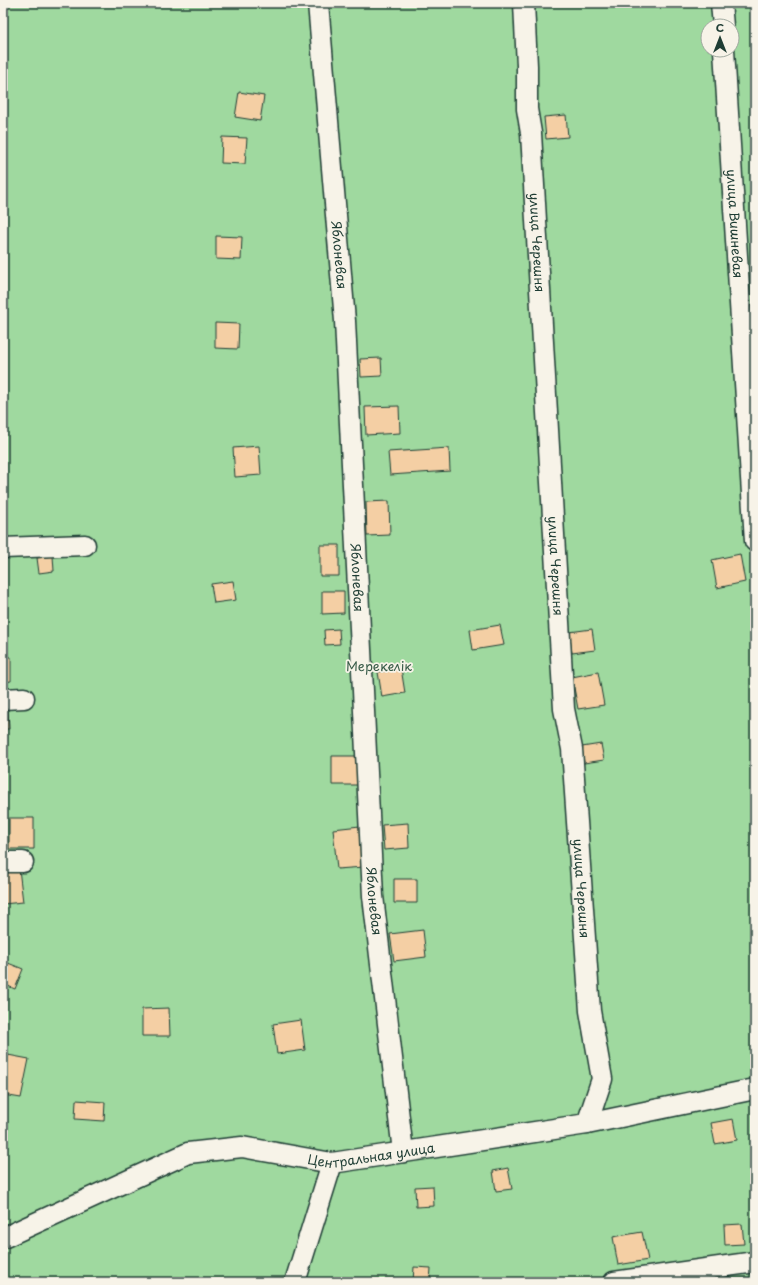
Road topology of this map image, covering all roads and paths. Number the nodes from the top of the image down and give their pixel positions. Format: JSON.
{"nodes":[{"id":1,"x":318,"y":3,"type":"edge"},
{"id":2,"x":524,"y":3,"type":"edge"},
{"id":3,"x":721,"y":3,"type":"edge"},
{"id":4,"x":722,"y":18,"type":"edge"},
{"id":5,"x":725,"y":58,"type":"edge"},
{"id":6,"x":755,"y":541,"type":"edge"},
{"id":7,"x":85,"y":545,"type":"dead end"},
{"id":8,"x":3,"y":548,"type":"edge"},
{"id":9,"x":24,"y":698,"type":"dead end"},
{"id":10,"x":3,"y":699,"type":"edge"},
{"id":11,"x":3,"y":862,"type":"edge"},
{"id":12,"x":23,"y":862,"type":"dead end"},
{"id":13,"x":755,"y":1089,"type":"edge"},
{"id":14,"x":587,"y":1124,"type":"junction"},
{"id":15,"x":403,"y":1152,"type":"junction"},
{"id":16,"x":332,"y":1163,"type":"junction"},
{"id":17,"x":3,"y":1238,"type":"edge"},
{"id":18,"x":755,"y":1262,"type":"edge"},
{"id":19,"x":295,"y":1282,"type":"edge"},
{"id":20,"x":614,"y":1282,"type":"edge"}],
"edges":[{"from":1,"to":15,"type":"street","name":"Яблоневая"},
{"from":2,"to":14,"type":"street","name":"улица Черешня"},
{"from":3,"to":4,"type":"street"},
{"from":5,"to":6,"type":"street","name":"улица Вишневая"},
{"from":7,"to":8,"type":"street"},
{"from":9,"to":10,"type":"street"},
{"from":11,"to":12,"type":"street"},
{"from":13,"to":14,"type":"street","name":"Центральная улица"},
{"from":14,"to":15,"type":"street","name":"Центральная улица"},
{"from":15,"to":16,"type":"street","name":"Центральная улица"},
{"from":16,"to":17,"type":"street","name":"Центральная улица"},
{"from":16,"to":19,"type":"street"},
{"from":18,"to":20,"type":"street"}]}
